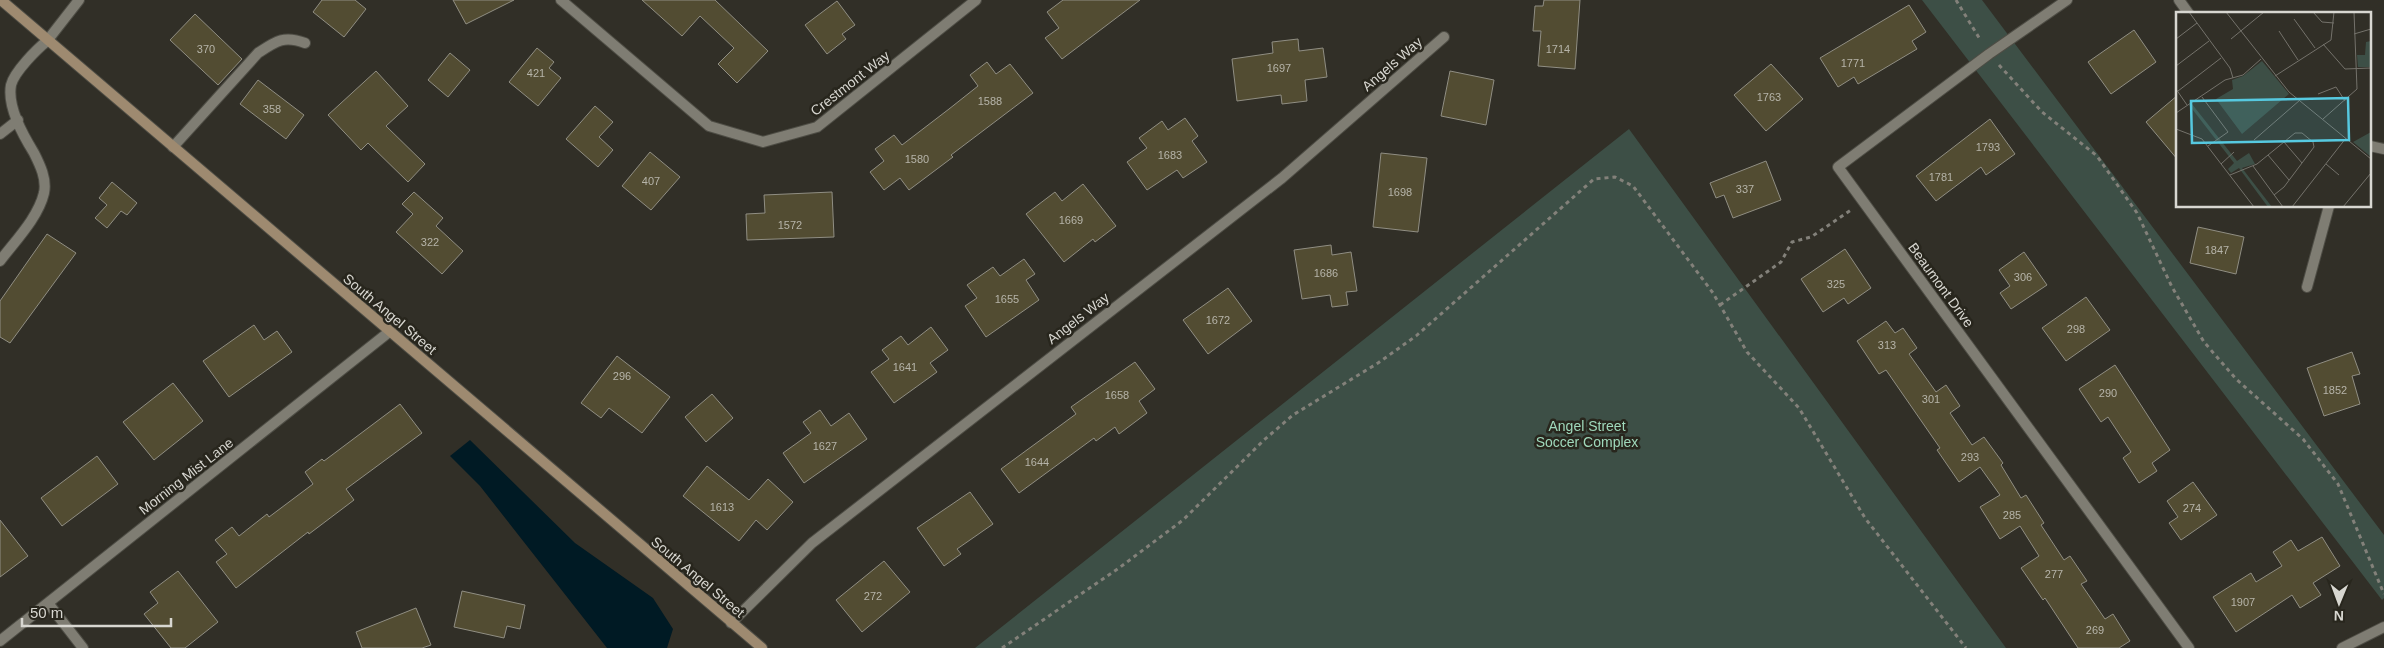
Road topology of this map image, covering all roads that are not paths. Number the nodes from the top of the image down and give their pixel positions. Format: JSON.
{"nodes":[{"id":1,"x":2,"y":0,"type":"edge"},
{"id":2,"x":79,"y":0,"type":"edge"},
{"id":3,"x":560,"y":0,"type":"edge"},
{"id":4,"x":976,"y":0,"type":"edge"},
{"id":5,"x":2067,"y":0,"type":"edge"},
{"id":6,"x":2179,"y":0,"type":"edge"},
{"id":7,"x":2188,"y":12,"type":"edge"},
{"id":8,"x":1444,"y":37,"type":"dead end"},
{"id":9,"x":48,"y":41,"type":"junction"},
{"id":10,"x":305,"y":43,"type":"dead end"},
{"id":11,"x":18,"y":120,"type":"junction"},
{"id":12,"x":0,"y":134,"type":"edge"},
{"id":13,"x":173,"y":147,"type":"junction"},
{"id":14,"x":2328,"y":208,"type":"edge"},
{"id":15,"x":0,"y":261,"type":"edge"},
{"id":16,"x":2307,"y":288,"type":"dead end"},
{"id":17,"x":389,"y":332,"type":"junction"},
{"id":18,"x":48,"y":603,"type":"junction"},
{"id":19,"x":731,"y":623,"type":"junction"},
{"id":20,"x":2384,"y":627,"type":"edge"},
{"id":21,"x":0,"y":641,"type":"edge"},
{"id":22,"x":83,"y":648,"type":"edge"},
{"id":23,"x":762,"y":648,"type":"edge"},
{"id":24,"x":2189,"y":648,"type":"edge"},
{"id":25,"x":2342,"y":648,"type":"edge"}],
"edges":[{"from":1,"to":9,"type":"street","name":"South Angel Street"},
{"from":2,"to":9,"type":"street"},
{"from":3,"to":4,"type":"street","name":"Crestmont Way"},
{"from":5,"to":24,"type":"street","name":"Beaumont Drive"},
{"from":6,"to":7,"type":"street"},
{"from":8,"to":19,"type":"street","name":"Angels Way"},
{"from":9,"to":11,"type":"street"},
{"from":9,"to":13,"type":"street","name":"South Angel Street"},
{"from":10,"to":13,"type":"street"},
{"from":11,"to":12,"type":"street"},
{"from":11,"to":15,"type":"street"},
{"from":13,"to":17,"type":"street","name":"South Angel Street"},
{"from":14,"to":16,"type":"street"},
{"from":17,"to":18,"type":"street","name":"Morning Mist Lane"},
{"from":17,"to":19,"type":"street","name":"South Angel Street"},
{"from":18,"to":21,"type":"street","name":"Morning Mist Lane"},
{"from":18,"to":22,"type":"street"},
{"from":19,"to":23,"type":"street","name":"South Angel Street"},
{"from":20,"to":25,"type":"street"}]}
